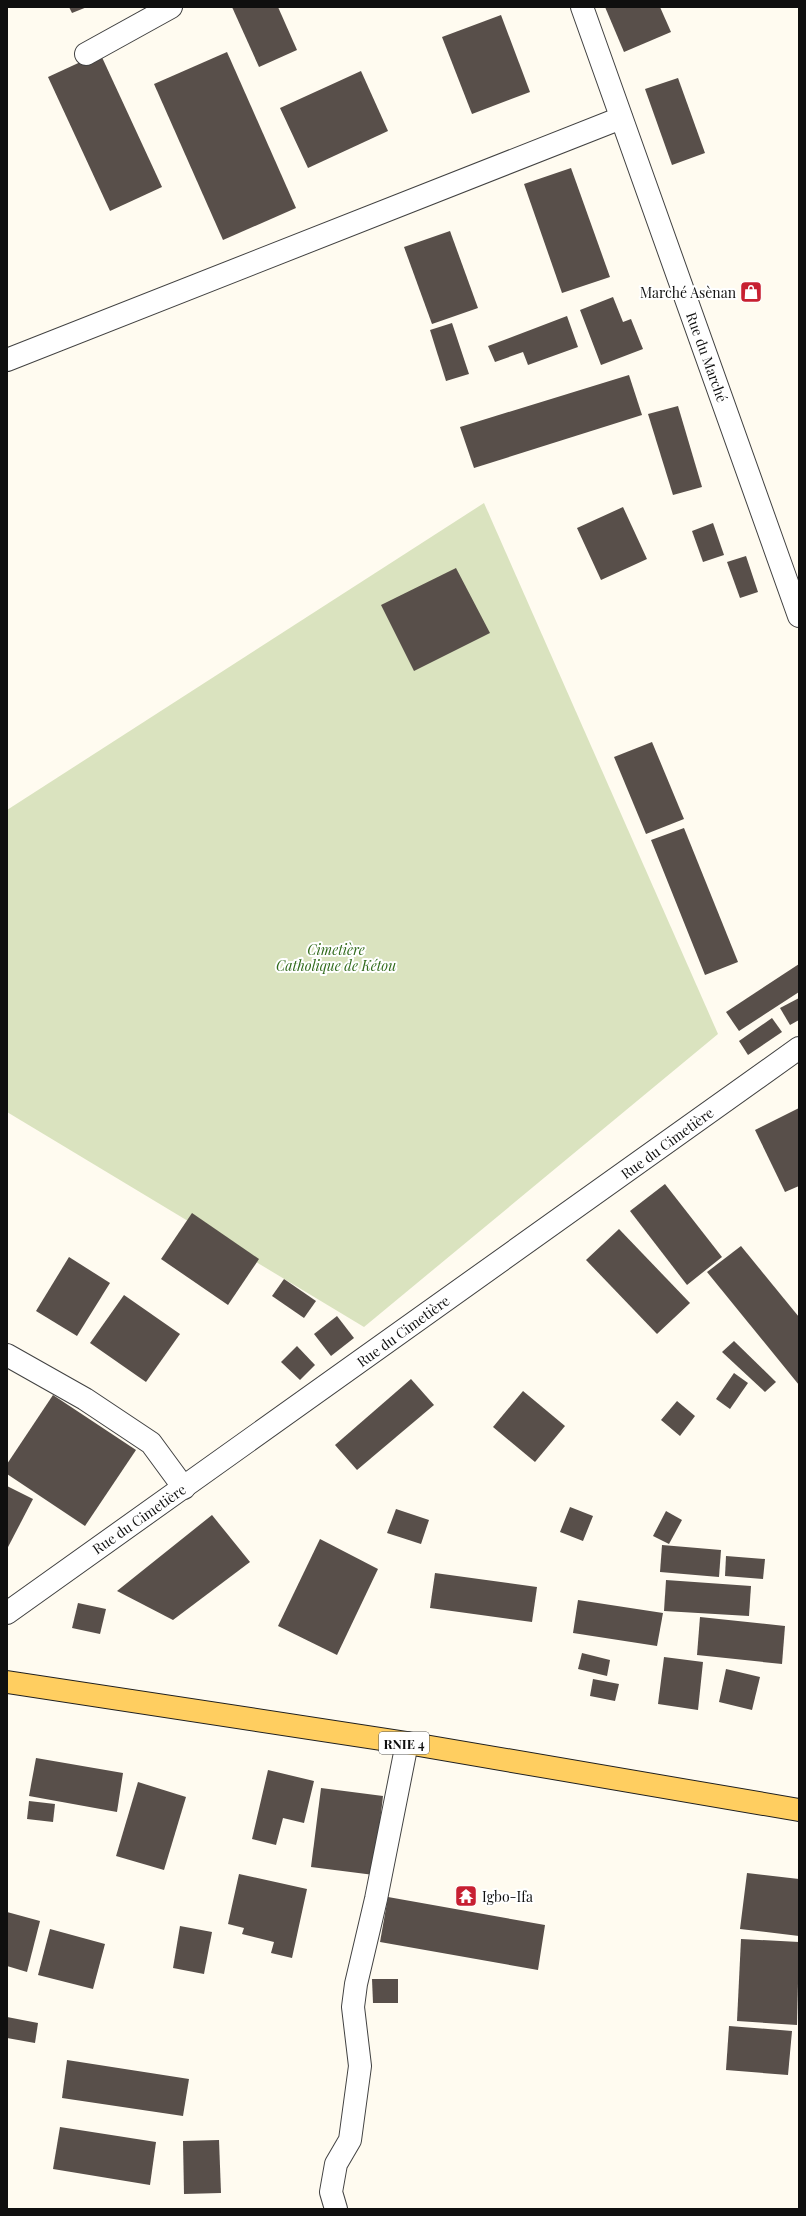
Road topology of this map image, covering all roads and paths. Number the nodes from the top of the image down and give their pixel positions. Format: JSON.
{"nodes":[{"id":1,"x":171,"y":7,"type":"edge"},
{"id":2,"x":582,"y":7,"type":"edge"},
{"id":3,"x":86,"y":54,"type":"dead end"},
{"id":4,"x":621,"y":118,"type":"junction"},
{"id":5,"x":7,"y":360,"type":"edge"},
{"id":6,"x":799,"y":616,"type":"edge"},
{"id":7,"x":799,"y":1048,"type":"edge"},
{"id":8,"x":7,"y":1355,"type":"edge"},
{"id":9,"x":184,"y":1488,"type":"junction"},
{"id":10,"x":7,"y":1613,"type":"edge"},
{"id":11,"x":7,"y":1682,"type":"edge"},
{"id":12,"x":407,"y":1744,"type":"junction"},
{"id":13,"x":799,"y":1810,"type":"edge"},
{"id":14,"x":336,"y":2209,"type":"edge"}],
"edges":[{"from":1,"to":3,"type":"street"},
{"from":2,"to":4,"type":"street","name":"Rue du Marché"},
{"from":4,"to":5,"type":"street"},
{"from":4,"to":6,"type":"street","name":"Rue du Marché"},
{"from":7,"to":9,"type":"street","name":"Rue du Cimetière"},
{"from":8,"to":9,"type":"street"},
{"from":9,"to":10,"type":"street","name":"Rue du Cimetière"},
{"from":11,"to":12,"type":"main road","number":"RNIE 4"},
{"from":12,"to":13,"type":"main road","number":"RNIE 4"},
{"from":12,"to":14,"type":"street"}]}
